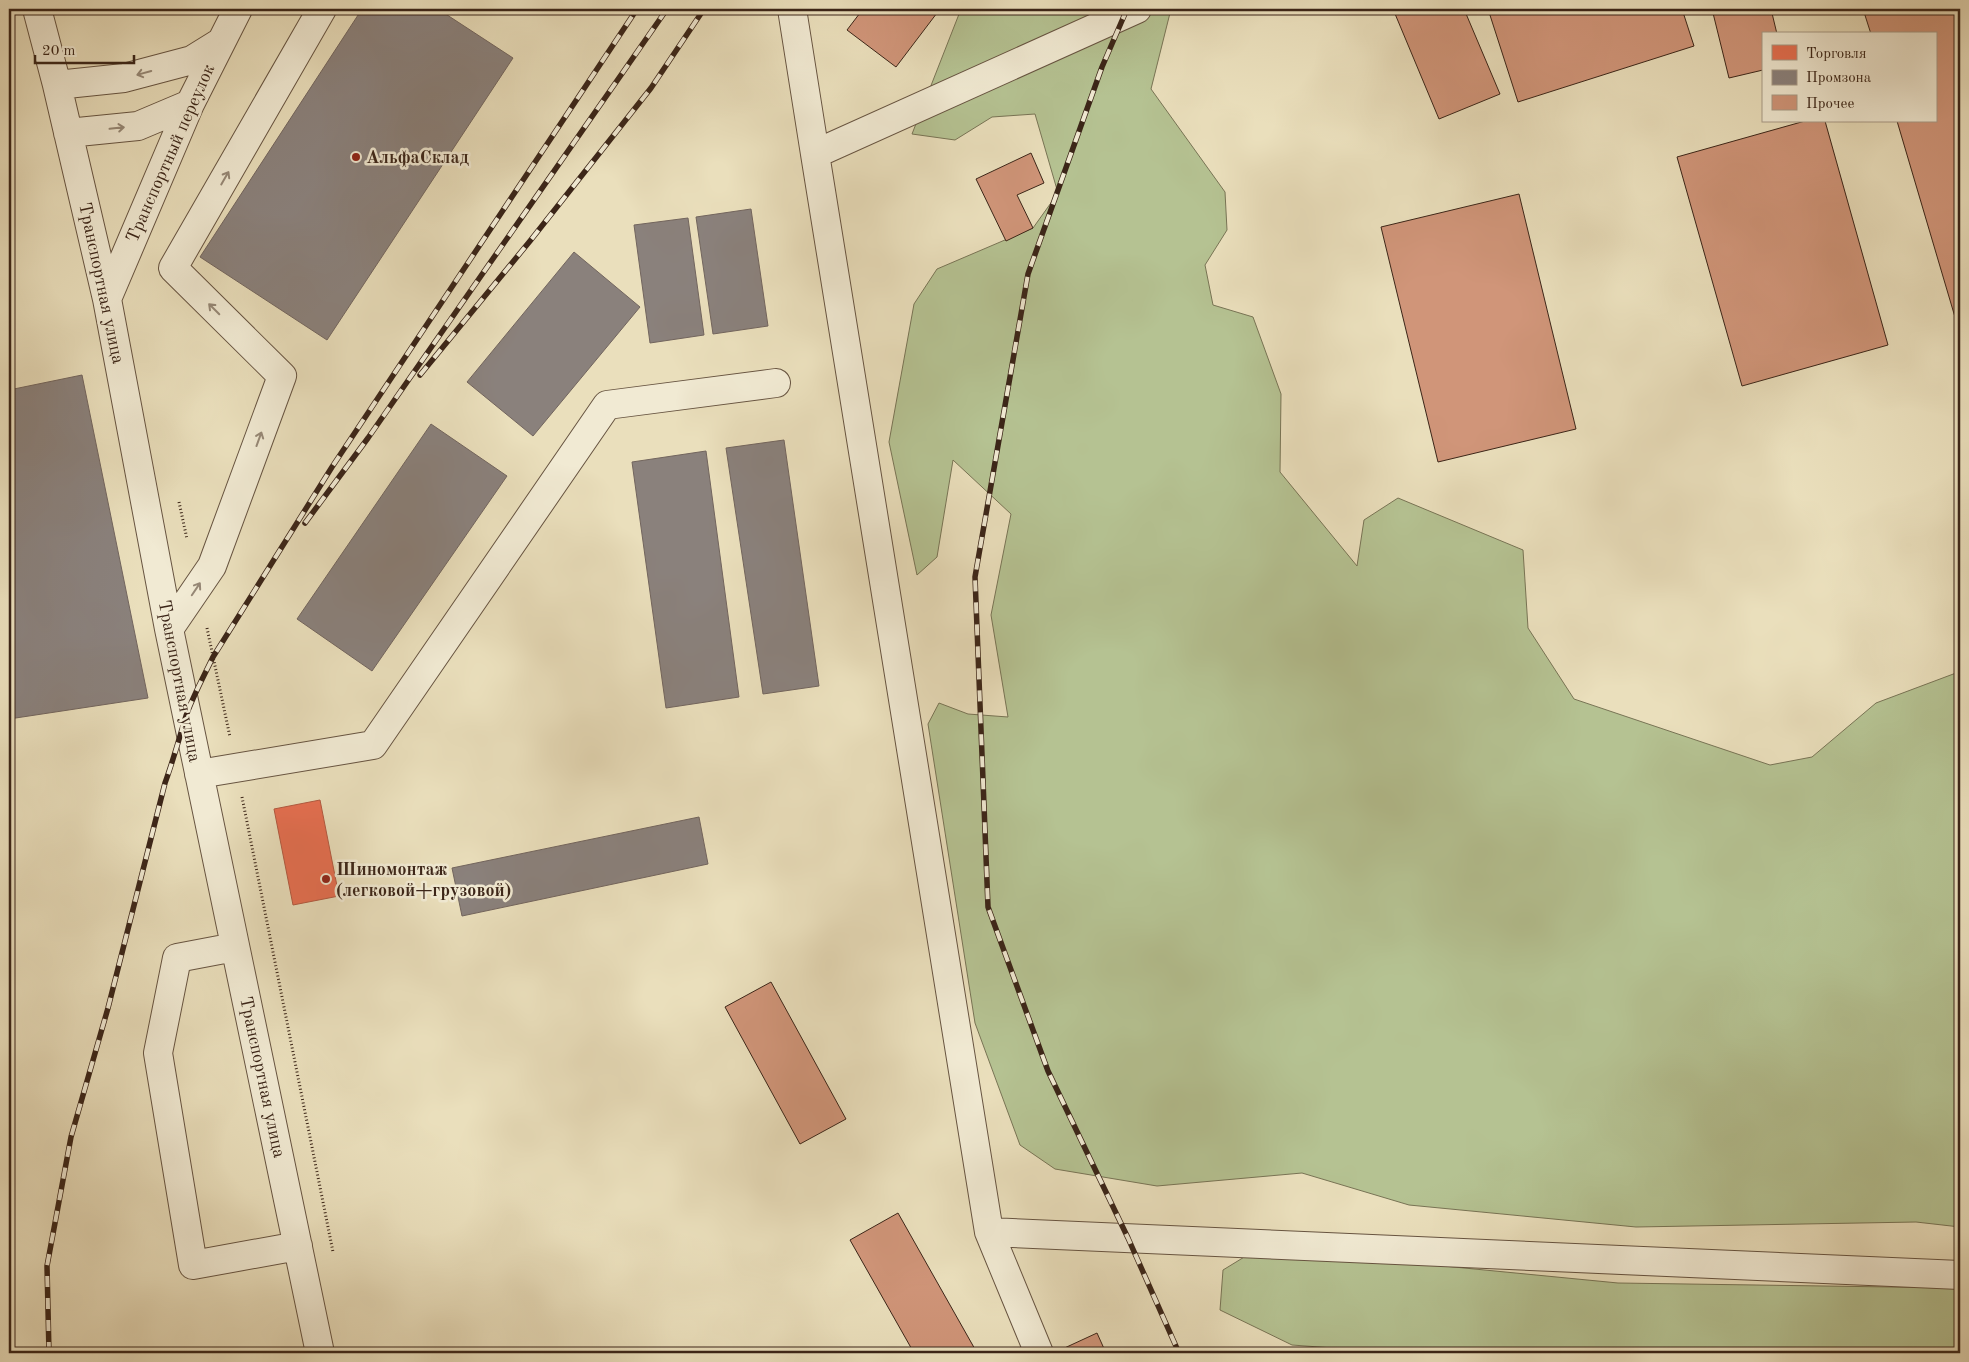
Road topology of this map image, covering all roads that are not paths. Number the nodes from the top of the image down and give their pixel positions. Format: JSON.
{"nodes":[{"id":1,"x":37,"y":9,"type":"edge"},
{"id":2,"x":238,"y":9,"type":"edge"},
{"id":3,"x":322,"y":9,"type":"edge"},
{"id":4,"x":792,"y":9,"type":"edge"},
{"id":5,"x":1137,"y":9,"type":"edge"},
{"id":6,"x":221,"y":42,"type":"junction"},
{"id":7,"x":57,"y":85,"type":"junction"},
{"id":8,"x":190,"y":104,"type":"junction"},
{"id":9,"x":68,"y":133,"type":"junction"},
{"id":10,"x":815,"y":154,"type":"junction"},
{"id":11,"x":107,"y":299,"type":"junction"},
{"id":12,"x":776,"y":383,"type":"dead end"},
{"id":13,"x":169,"y":629,"type":"junction"},
{"id":14,"x":199,"y":774,"type":"junction"},
{"id":15,"x":235,"y":947,"type":"junction"},
{"id":16,"x":990,"y":1232,"type":"junction"},
{"id":17,"x":298,"y":1246,"type":"junction"},
{"id":18,"x":1960,"y":1275,"type":"edge"},
{"id":19,"x":320,"y":1353,"type":"edge"},
{"id":20,"x":1039,"y":1353,"type":"edge"}],
"edges":[{"from":1,"to":7,"type":"street","name":"Транспортная улица"},
{"from":2,"to":6,"type":"street","name":"Транспортный переулок"},
{"from":13,"to":3,"type":"street","one_way":true},
{"from":4,"to":10,"type":"street"},
{"from":5,"to":10,"type":"street"},
{"from":6,"to":7,"type":"street","one_way":true},
{"from":6,"to":8,"type":"street","name":"Транспортный переулок"},
{"from":7,"to":9,"type":"street","name":"Транспортная улица"},
{"from":9,"to":8,"type":"street","one_way":true},
{"from":8,"to":11,"type":"street","name":"Транспортный переулок"},
{"from":9,"to":11,"type":"street","name":"Транспортная улица"},
{"from":10,"to":16,"type":"street"},
{"from":11,"to":13,"type":"street","name":"Транспортная улица"},
{"from":12,"to":14,"type":"street"},
{"from":13,"to":14,"type":"street","name":"Транспортная улица"},
{"from":14,"to":15,"type":"street","name":"Транспортная улица"},
{"from":15,"to":17,"type":"street","name":"Транспортная улица"},
{"from":15,"to":17,"type":"street"},
{"from":16,"to":18,"type":"street"},
{"from":16,"to":20,"type":"street"},
{"from":17,"to":19,"type":"street","name":"Транспортная улица"}]}
